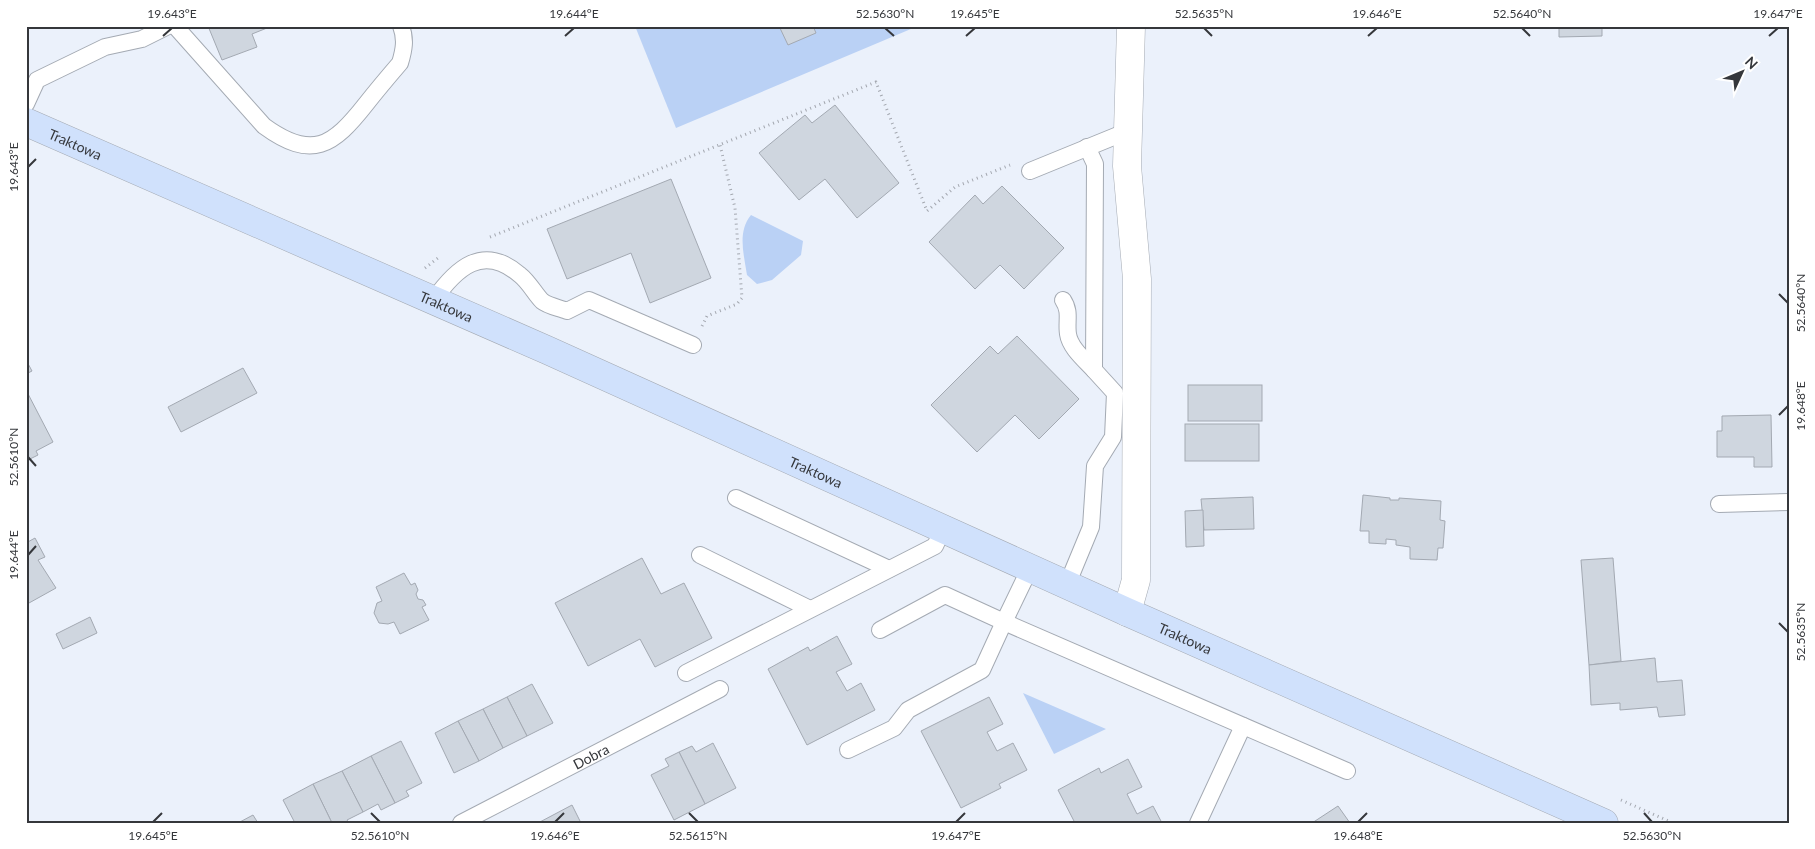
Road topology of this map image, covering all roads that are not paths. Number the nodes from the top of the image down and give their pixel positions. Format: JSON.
{"nodes":[{"id":1,"x":168,"y":26,"type":"edge"},
{"id":2,"x":175,"y":26,"type":"edge"},
{"id":3,"x":401,"y":26,"type":"edge"},
{"id":4,"x":1131,"y":26,"type":"edge"},
{"id":5,"x":26,"y":104,"type":"edge"},
{"id":6,"x":26,"y":122,"type":"edge"},
{"id":7,"x":1128,"y":131,"type":"junction"},
{"id":8,"x":1087,"y":147,"type":"junction"},
{"id":9,"x":1023,"y":167,"type":"road end"},
{"id":10,"x":1063,"y":300,"type":"dead end"},
{"id":11,"x":433,"y":301,"type":"junction"},
{"id":12,"x":693,"y":345,"type":"road end"},
{"id":13,"x":1094,"y":370,"type":"junction"},
{"id":14,"x":736,"y":498,"type":"dead end"},
{"id":15,"x":1789,"y":502,"type":"edge"},
{"id":16,"x":1719,"y":504,"type":"dead end"},
{"id":17,"x":942,"y":529,"type":"junction"},
{"id":18,"x":700,"y":555,"type":"dead end"},
{"id":19,"x":1030,"y":568,"type":"junction"},
{"id":20,"x":889,"y":569,"type":"junction"},
{"id":21,"x":1067,"y":585,"type":"junction"},
{"id":22,"x":810,"y":609,"type":"junction"},
{"id":23,"x":1127,"y":612,"type":"junction"},
{"id":24,"x":1004,"y":622,"type":"junction"},
{"id":25,"x":880,"y":630,"type":"dead end"},
{"id":26,"x":686,"y":673,"type":"dead end"},
{"id":27,"x":720,"y":688,"type":"dead end"},
{"id":28,"x":1243,"y":726,"type":"junction"},
{"id":29,"x":848,"y":750,"type":"dead end"},
{"id":30,"x":1347,"y":771,"type":"dead end"},
{"id":31,"x":485,"y":817,"type":"edge"},
{"id":32,"x":1593,"y":821,"type":"edge"},
{"id":33,"x":461,"y":823,"type":"edge"},
{"id":34,"x":1198,"y":823,"type":"edge"}],
"edges":[{"from":1,"to":5,"type":"lane"},
{"from":2,"to":3,"type":"lane"},
{"from":4,"to":7,"type":"street"},
{"from":6,"to":11,"type":"main road","name":"Traktowa"},
{"from":7,"to":8,"type":"lane"},
{"from":7,"to":23,"type":"street"},
{"from":8,"to":9,"type":"lane"},
{"from":8,"to":13,"type":"lane"},
{"from":10,"to":13,"type":"lane"},
{"from":11,"to":12,"type":"lane"},
{"from":11,"to":17,"type":"main road","name":"Traktowa"},
{"from":13,"to":21,"type":"lane"},
{"from":14,"to":20,"type":"lane"},
{"from":15,"to":16,"type":"lane"},
{"from":17,"to":19,"type":"main road","name":"Traktowa"},
{"from":17,"to":20,"type":"lane"},
{"from":18,"to":22,"type":"lane"},
{"from":19,"to":21,"type":"main road","name":"Traktowa"},
{"from":19,"to":24,"type":"lane"},
{"from":20,"to":22,"type":"lane"},
{"from":21,"to":23,"type":"main road","name":"Traktowa"},
{"from":22,"to":26,"type":"lane"},
{"from":23,"to":32,"type":"main road","name":"Traktowa"},
{"from":24,"to":25,"type":"lane"},
{"from":24,"to":28,"type":"lane"},
{"from":24,"to":29,"type":"lane"},
{"from":27,"to":31,"type":"lane","name":"Dobra"},
{"from":28,"to":30,"type":"lane"},
{"from":28,"to":34,"type":"lane"},
{"from":31,"to":33,"type":"lane","name":"Dobra"}]}
